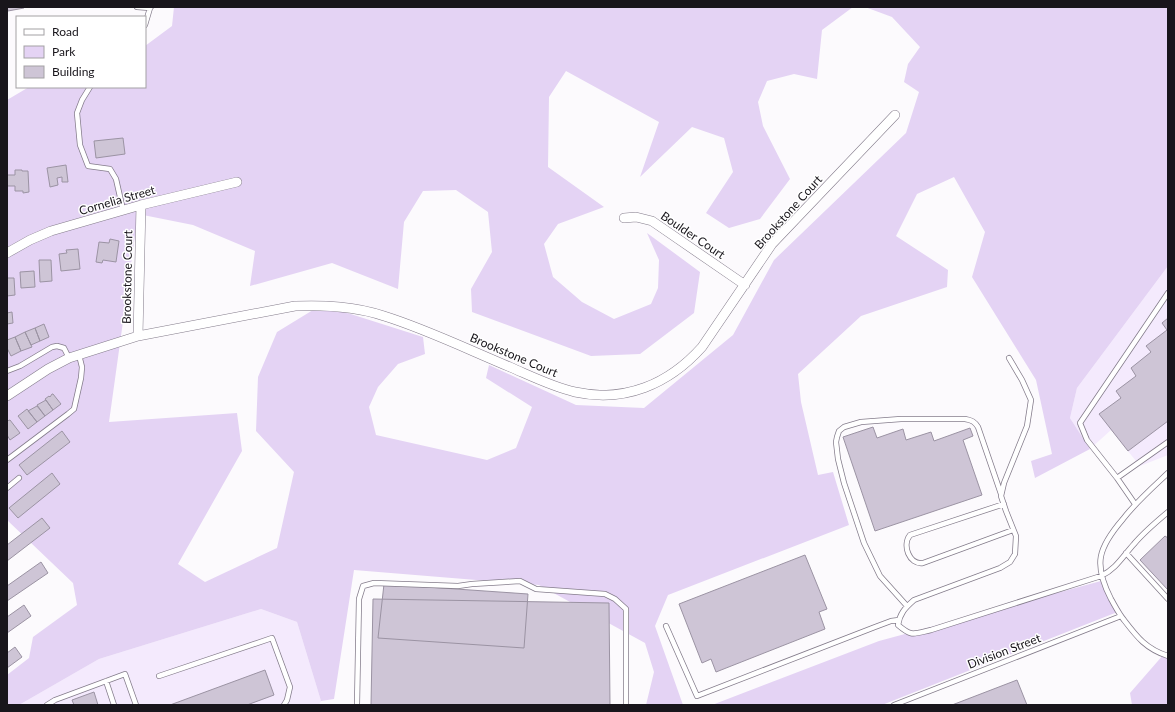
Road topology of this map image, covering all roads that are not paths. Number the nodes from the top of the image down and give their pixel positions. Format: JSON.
{"nodes":[{"id":1,"x":137,"y":7,"type":"edge"},
{"id":2,"x":151,"y":8,"type":"edge"},
{"id":3,"x":146,"y":22,"type":"edge"},
{"id":4,"x":89,"y":88,"type":"edge"},
{"id":5,"x":895,"y":115,"type":"dead end"},
{"id":6,"x":237,"y":182,"type":"dead end"},
{"id":7,"x":141,"y":205,"type":"junction"},
{"id":8,"x":123,"y":210,"type":"junction"},
{"id":9,"x":624,"y":218,"type":"dead end"},
{"id":10,"x":7,"y":253,"type":"edge"},
{"id":11,"x":745,"y":285,"type":"junction"},
{"id":12,"x":1168,"y":293,"type":"edge"},
{"id":13,"x":138,"y":336,"type":"junction"},
{"id":14,"x":79,"y":355,"type":"junction"},
{"id":15,"x":69,"y":358,"type":"junction"},
{"id":16,"x":1009,"y":358,"type":"dead end"},
{"id":17,"x":7,"y":371,"type":"edge"},
{"id":18,"x":7,"y":396,"type":"edge"},
{"id":19,"x":1168,"y":442,"type":"edge"},
{"id":20,"x":7,"y":460,"type":"edge"},
{"id":21,"x":1168,"y":473,"type":"edge"},
{"id":22,"x":19,"y":478,"type":"dead end"},
{"id":23,"x":1117,"y":478,"type":"junction"},
{"id":24,"x":7,"y":488,"type":"edge"},
{"id":25,"x":1001,"y":496,"type":"junction"},
{"id":26,"x":1004,"y":504,"type":"junction"},
{"id":27,"x":1135,"y":504,"type":"junction"},
{"id":28,"x":1168,"y":512,"type":"edge"},
{"id":29,"x":1014,"y":530,"type":"junction"},
{"id":30,"x":1126,"y":553,"type":"junction"},
{"id":31,"x":1101,"y":576,"type":"junction"},
{"id":32,"x":1168,"y":599,"type":"edge"},
{"id":33,"x":907,"y":606,"type":"junction"},
{"id":34,"x":1121,"y":616,"type":"junction"},
{"id":35,"x":899,"y":620,"type":"junction"},
{"id":36,"x":666,"y":626,"type":"dead end"},
{"id":37,"x":1168,"y":656,"type":"edge"},
{"id":38,"x":158,"y":676,"type":"dead end"},
{"id":39,"x":106,"y":681,"type":"junction"},
{"id":40,"x":47,"y":705,"type":"edge"},
{"id":41,"x":114,"y":705,"type":"edge"},
{"id":42,"x":136,"y":705,"type":"edge"},
{"id":43,"x":284,"y":705,"type":"edge"},
{"id":44,"x":357,"y":705,"type":"edge"},
{"id":45,"x":626,"y":705,"type":"edge"},
{"id":46,"x":894,"y":705,"type":"edge"}],
"edges":[{"from":1,"to":2,"type":"lane"},
{"from":2,"to":3,"type":"lane"},
{"from":4,"to":8,"type":"lane"},
{"from":5,"to":11,"type":"street","name":"Brookstone Court"},
{"from":6,"to":7,"type":"street","name":"Cornelia Street"},
{"from":7,"to":8,"type":"street","name":"Cornelia Street"},
{"from":7,"to":13,"type":"street","name":"Brookstone Court"},
{"from":8,"to":10,"type":"street","name":"Cornelia Street"},
{"from":9,"to":11,"type":"street","name":"Boulder Court"},
{"from":11,"to":13,"type":"street","name":"Brookstone Court"},
{"from":12,"to":23,"type":"lane"},
{"from":13,"to":14,"type":"street"},
{"from":14,"to":15,"type":"street"},
{"from":14,"to":20,"type":"lane"},
{"from":15,"to":17,"type":"lane"},
{"from":15,"to":18,"type":"street"},
{"from":16,"to":25,"type":"lane"},
{"from":19,"to":23,"type":"lane"},
{"from":21,"to":27,"type":"lane"},
{"from":22,"to":24,"type":"lane"},
{"from":23,"to":27,"type":"lane"},
{"from":25,"to":26,"type":"lane"},
{"from":25,"to":33,"type":"lane"},
{"from":26,"to":29,"type":"lane"},
{"from":26,"to":29,"type":"lane"},
{"from":27,"to":31,"type":"lane"},
{"from":28,"to":30,"type":"lane"},
{"from":29,"to":33,"type":"lane"},
{"from":30,"to":31,"type":"lane"},
{"from":30,"to":32,"type":"lane"},
{"from":31,"to":34,"type":"lane"},
{"from":31,"to":35,"type":"lane"},
{"from":33,"to":35,"type":"lane"},
{"from":34,"to":37,"type":"lane"},
{"from":34,"to":46,"type":"lane","name":"Division Street"},
{"from":35,"to":36,"type":"lane"},
{"from":38,"to":43,"type":"lane"},
{"from":39,"to":40,"type":"lane"},
{"from":39,"to":41,"type":"lane"},
{"from":39,"to":42,"type":"lane"},
{"from":44,"to":45,"type":"lane"}]}
